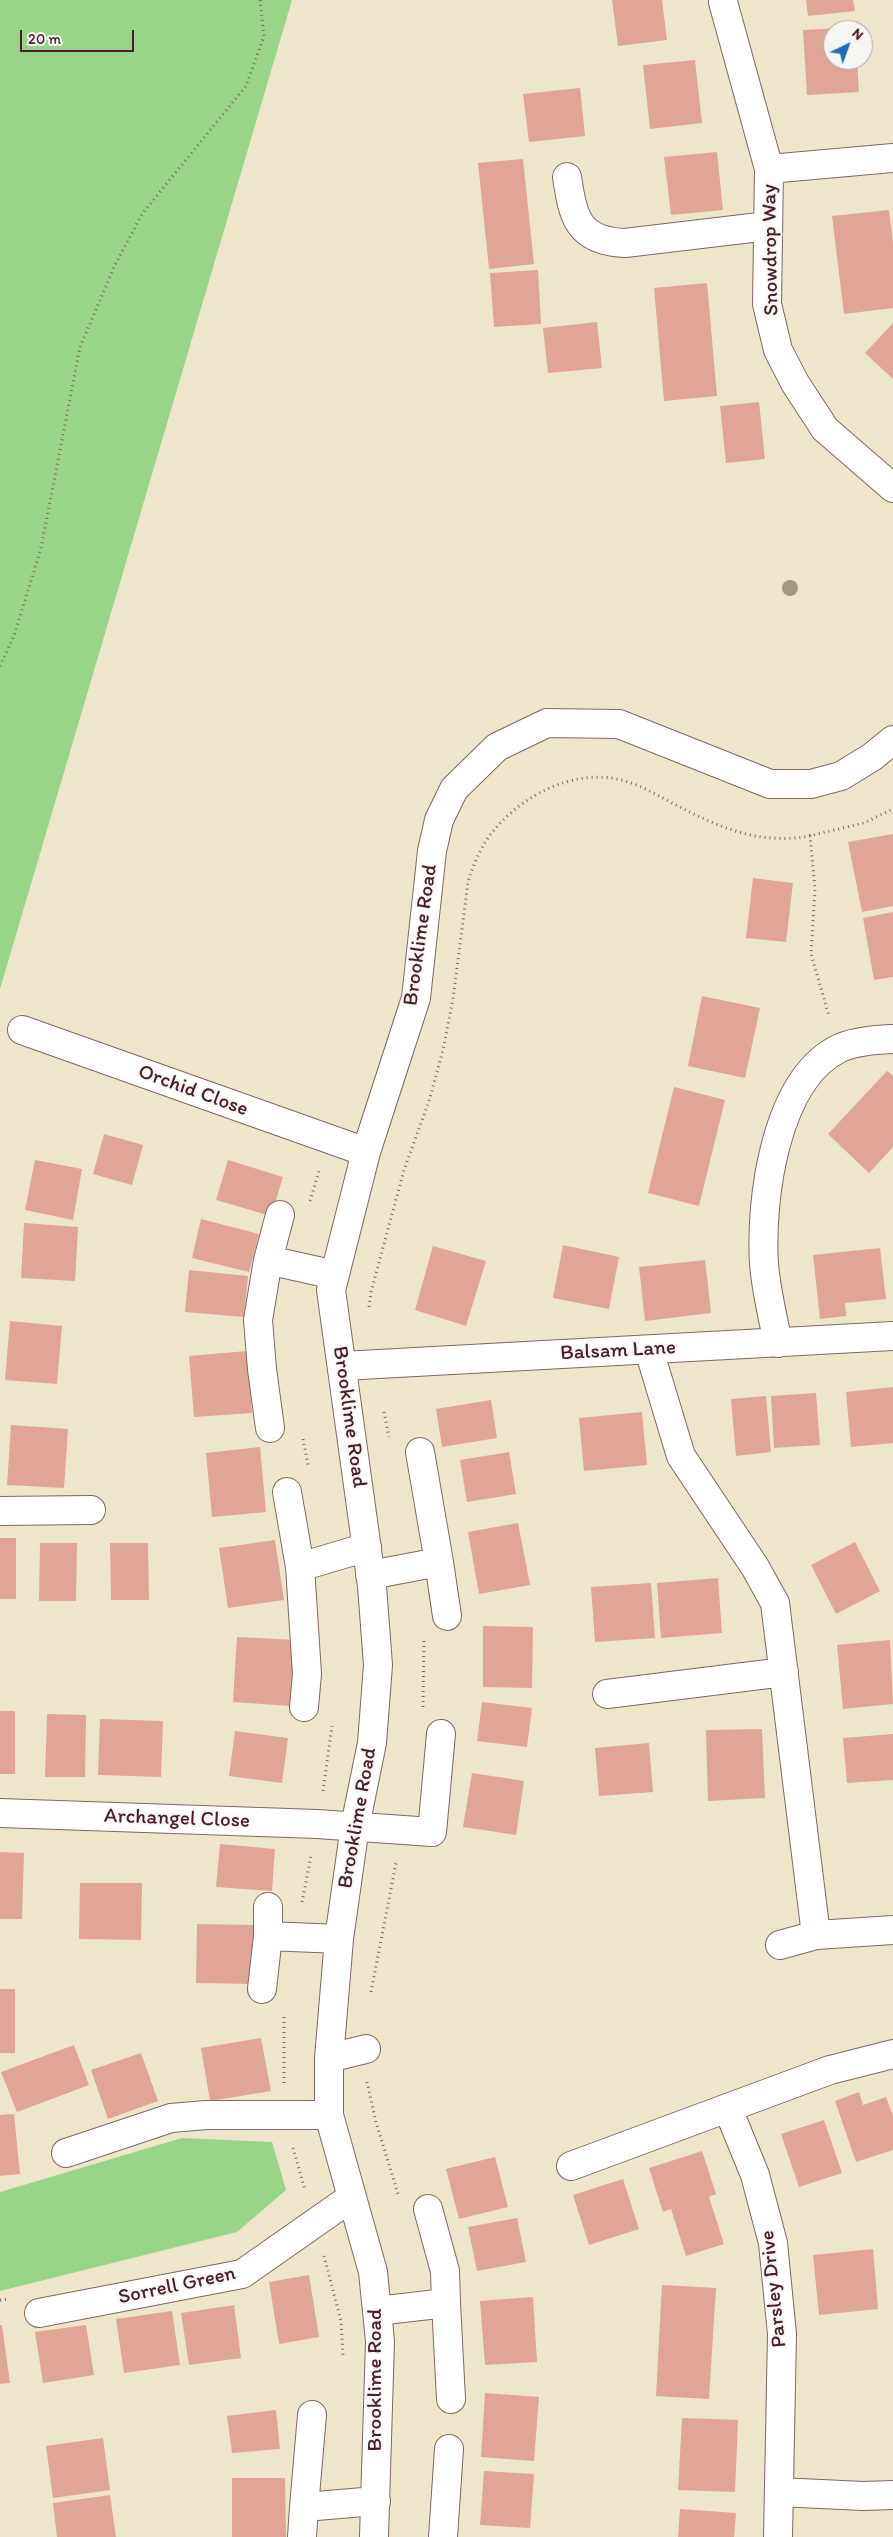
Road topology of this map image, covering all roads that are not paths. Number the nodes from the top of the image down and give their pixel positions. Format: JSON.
{"nodes":[{"id":1,"x":723,"y":2,"type":"dead end"},
{"id":2,"x":893,"y":158,"type":"edge"},
{"id":3,"x":769,"y":169,"type":"junction"},
{"id":4,"x":566,"y":177,"type":"dead end"},
{"id":5,"x":768,"y":226,"type":"junction"},
{"id":6,"x":893,"y":488,"type":"edge"},
{"id":7,"x":893,"y":740,"type":"edge"},
{"id":8,"x":22,"y":1030,"type":"dead end"},
{"id":9,"x":893,"y":1039,"type":"edge"},
{"id":10,"x":366,"y":1152,"type":"junction"},
{"id":11,"x":280,"y":1215,"type":"dead end"},
{"id":12,"x":268,"y":1260,"type":"junction"},
{"id":13,"x":335,"y":1275,"type":"junction"},
{"id":14,"x":893,"y":1336,"type":"edge"},
{"id":15,"x":778,"y":1343,"type":"junction"},
{"id":16,"x":649,"y":1350,"type":"junction"},
{"id":17,"x":342,"y":1366,"type":"junction"},
{"id":18,"x":270,"y":1428,"type":"dead end"},
{"id":19,"x":420,"y":1452,"type":"dead end"},
{"id":20,"x":287,"y":1492,"type":"dead end"},
{"id":21,"x":91,"y":1510,"type":"dead end"},
{"id":22,"x":0,"y":1511,"type":"edge"},
{"id":23,"x":367,"y":1547,"type":"junction"},
{"id":24,"x":438,"y":1562,"type":"junction"},
{"id":25,"x":300,"y":1567,"type":"junction"},
{"id":26,"x":370,"y":1575,"type":"junction"},
{"id":27,"x":447,"y":1616,"type":"dead end"},
{"id":28,"x":784,"y":1672,"type":"junction"},
{"id":29,"x":607,"y":1694,"type":"dead end"},
{"id":30,"x":304,"y":1708,"type":"dead end"},
{"id":31,"x":441,"y":1734,"type":"dead end"},
{"id":32,"x":0,"y":1813,"type":"edge"},
{"id":33,"x":355,"y":1826,"type":"junction"},
{"id":34,"x":268,"y":1908,"type":"dead end"},
{"id":35,"x":893,"y":1930,"type":"edge"},
{"id":36,"x":268,"y":1936,"type":"junction"},
{"id":37,"x":816,"y":1936,"type":"junction"},
{"id":38,"x":339,"y":1939,"type":"junction"},
{"id":39,"x":780,"y":1946,"type":"dead end"},
{"id":40,"x":262,"y":1989,"type":"dead end"},
{"id":41,"x":366,"y":2050,"type":"dead end"},
{"id":42,"x":893,"y":2054,"type":"edge"},
{"id":43,"x":329,"y":2058,"type":"junction"},
{"id":44,"x":728,"y":2109,"type":"junction"},
{"id":45,"x":329,"y":2116,"type":"junction"},
{"id":46,"x":66,"y":2153,"type":"dead end"},
{"id":47,"x":571,"y":2166,"type":"dead end"},
{"id":48,"x":352,"y":2197,"type":"junction"},
{"id":49,"x":428,"y":2209,"type":"dead end"},
{"id":50,"x":446,"y":2303,"type":"junction"},
{"id":51,"x":377,"y":2311,"type":"junction"},
{"id":52,"x":39,"y":2313,"type":"dead end"},
{"id":53,"x":451,"y":2399,"type":"dead end"},
{"id":54,"x":312,"y":2415,"type":"dead end"},
{"id":55,"x":449,"y":2449,"type":"dead end"},
{"id":56,"x":779,"y":2492,"type":"junction"},
{"id":57,"x":893,"y":2495,"type":"edge"},
{"id":58,"x":376,"y":2501,"type":"junction"},
{"id":59,"x":304,"y":2507,"type":"junction"},
{"id":60,"x":302,"y":2537,"type":"edge"},
{"id":61,"x":382,"y":2537,"type":"edge"},
{"id":62,"x":443,"y":2537,"type":"edge"},
{"id":63,"x":778,"y":2537,"type":"edge"}],
"edges":[{"from":1,"to":3,"type":"street","name":"Snowdrop Way"},
{"from":2,"to":3,"type":"street"},
{"from":3,"to":5,"type":"street","name":"Snowdrop Way"},
{"from":4,"to":5,"type":"street"},
{"from":5,"to":6,"type":"street","name":"Snowdrop Way"},
{"from":7,"to":10,"type":"street","name":"Brooklime Road"},
{"from":8,"to":10,"type":"street","name":"Orchid Close"},
{"from":9,"to":15,"type":"street"},
{"from":10,"to":13,"type":"street","name":"Brooklime Road"},
{"from":11,"to":12,"type":"street"},
{"from":12,"to":13,"type":"street"},
{"from":12,"to":18,"type":"street"},
{"from":13,"to":17,"type":"street","name":"Brooklime Road"},
{"from":14,"to":15,"type":"street","name":"Balsam Lane"},
{"from":15,"to":16,"type":"street","name":"Balsam Lane"},
{"from":16,"to":17,"type":"street","name":"Balsam Lane"},
{"from":16,"to":28,"type":"street"},
{"from":17,"to":23,"type":"street","name":"Brooklime Road"},
{"from":19,"to":24,"type":"street"},
{"from":20,"to":25,"type":"street"},
{"from":21,"to":22,"type":"street"},
{"from":23,"to":25,"type":"street"},
{"from":23,"to":26,"type":"street","name":"Brooklime Road"},
{"from":24,"to":26,"type":"street"},
{"from":24,"to":27,"type":"street"},
{"from":25,"to":30,"type":"street"},
{"from":26,"to":33,"type":"street","name":"Brooklime Road"},
{"from":28,"to":29,"type":"street"},
{"from":28,"to":37,"type":"street"},
{"from":31,"to":33,"type":"street","name":"Archangel Close"},
{"from":32,"to":33,"type":"street","name":"Archangel Close"},
{"from":33,"to":38,"type":"street","name":"Brooklime Road"},
{"from":34,"to":36,"type":"street"},
{"from":35,"to":37,"type":"street"},
{"from":36,"to":38,"type":"street"},
{"from":36,"to":40,"type":"street"},
{"from":37,"to":39,"type":"street"},
{"from":38,"to":43,"type":"street","name":"Brooklime Road"},
{"from":41,"to":43,"type":"street"},
{"from":42,"to":44,"type":"street"},
{"from":43,"to":45,"type":"street","name":"Brooklime Road"},
{"from":44,"to":47,"type":"street"},
{"from":44,"to":56,"type":"street","name":"Parsley Drive"},
{"from":45,"to":46,"type":"street"},
{"from":45,"to":48,"type":"street","name":"Brooklime Road"},
{"from":48,"to":51,"type":"street","name":"Brooklime Road"},
{"from":48,"to":52,"type":"street","name":"Sorrell Green"},
{"from":49,"to":50,"type":"street"},
{"from":50,"to":51,"type":"street"},
{"from":50,"to":53,"type":"street"},
{"from":51,"to":58,"type":"street","name":"Brooklime Road"},
{"from":54,"to":59,"type":"street"},
{"from":55,"to":62,"type":"street"},
{"from":56,"to":57,"type":"street"},
{"from":56,"to":63,"type":"street","name":"Parsley Drive"},
{"from":58,"to":59,"type":"street"},
{"from":58,"to":61,"type":"street","name":"Brooklime Road"},
{"from":59,"to":60,"type":"street"}]}
